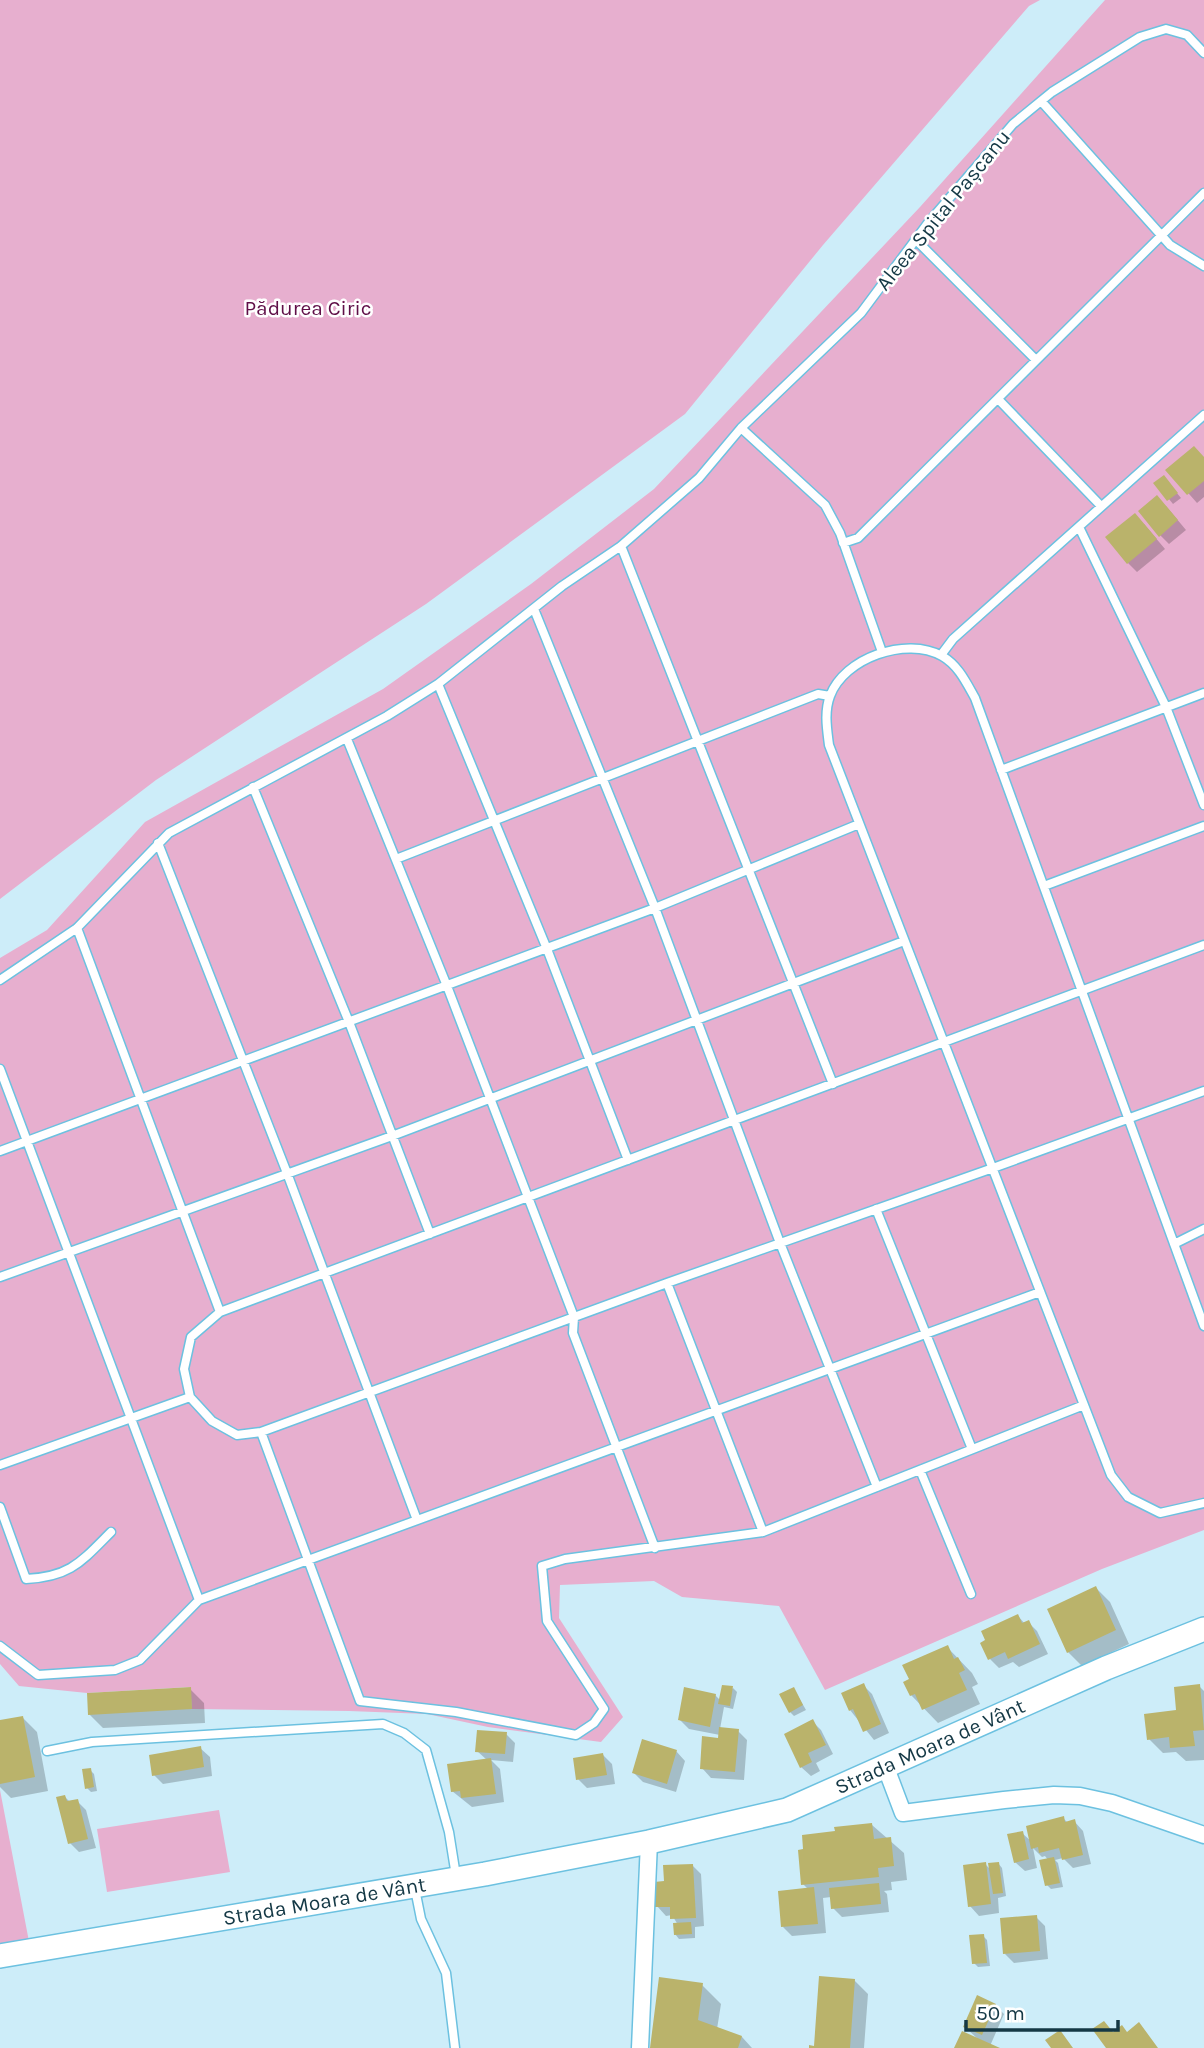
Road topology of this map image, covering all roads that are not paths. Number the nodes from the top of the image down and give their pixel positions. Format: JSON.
{"nodes":[{"id":1,"x":1204,"y":53,"type":"edge"},
{"id":2,"x":1041,"y":101,"type":"junction"},
{"id":3,"x":1204,"y":193,"type":"edge"},
{"id":4,"x":1163,"y":235,"type":"junction"},
{"id":5,"x":916,"y":240,"type":"junction"},
{"id":6,"x":1204,"y":266,"type":"edge"},
{"id":7,"x":1036,"y":360,"type":"junction"},
{"id":8,"x":998,"y":399,"type":"junction"},
{"id":9,"x":1204,"y":415,"type":"edge"},
{"id":10,"x":741,"y":428,"type":"junction"},
{"id":11,"x":1101,"y":506,"type":"junction"},
{"id":12,"x":1079,"y":527,"type":"junction"},
{"id":13,"x":843,"y":543,"type":"junction"},
{"id":14,"x":621,"y":547,"type":"junction"},
{"id":15,"x":534,"y":609,"type":"junction"},
{"id":16,"x":882,"y":652,"type":"junction"},
{"id":17,"x":941,"y":655,"type":"junction"},
{"id":18,"x":438,"y":684,"type":"junction"},
{"id":19,"x":1204,"y":693,"type":"edge"},
{"id":20,"x":830,"y":696,"type":"junction"},
{"id":21,"x":1166,"y":707,"type":"junction"},
{"id":22,"x":347,"y":739,"type":"junction"},
{"id":23,"x":698,"y":739,"type":"junction"},
{"id":24,"x":1001,"y":770,"type":"junction"},
{"id":25,"x":603,"y":778,"type":"junction"},
{"id":26,"x":253,"y":787,"type":"junction"},
{"id":27,"x":1204,"y":805,"type":"edge"},
{"id":28,"x":495,"y":820,"type":"junction"},
{"id":29,"x":859,"y":824,"type":"junction"},
{"id":30,"x":1204,"y":827,"type":"edge"},
{"id":31,"x":158,"y":843,"type":"junction"},
{"id":32,"x":396,"y":859,"type":"junction"},
{"id":33,"x":750,"y":870,"type":"junction"},
{"id":34,"x":1044,"y":886,"type":"junction"},
{"id":35,"x":654,"y":908,"type":"junction"},
{"id":36,"x":77,"y":928,"type":"junction"},
{"id":37,"x":904,"y":941,"type":"junction"},
{"id":38,"x":1204,"y":944,"type":"edge"},
{"id":39,"x":547,"y":949,"type":"junction"},
{"id":40,"x":0,"y":980,"type":"edge"},
{"id":41,"x":794,"y":984,"type":"junction"},
{"id":42,"x":447,"y":986,"type":"junction"},
{"id":43,"x":1083,"y":991,"type":"junction"},
{"id":44,"x":697,"y":1020,"type":"junction"},
{"id":45,"x":349,"y":1022,"type":"junction"},
{"id":46,"x":944,"y":1043,"type":"junction"},
{"id":47,"x":590,"y":1061,"type":"junction"},
{"id":48,"x":243,"y":1062,"type":"junction"},
{"id":49,"x":0,"y":1069,"type":"edge"},
{"id":50,"x":833,"y":1084,"type":"junction"},
{"id":51,"x":1204,"y":1091,"type":"edge"},
{"id":52,"x":490,"y":1098,"type":"junction"},
{"id":53,"x":141,"y":1099,"type":"junction"},
{"id":54,"x":1129,"y":1119,"type":"junction"},
{"id":55,"x":736,"y":1120,"type":"junction"},
{"id":56,"x":392,"y":1136,"type":"junction"},
{"id":57,"x":27,"y":1142,"type":"junction"},
{"id":58,"x":0,"y":1152,"type":"edge"},
{"id":59,"x":628,"y":1160,"type":"junction"},
{"id":60,"x":993,"y":1168,"type":"junction"},
{"id":61,"x":287,"y":1173,"type":"junction"},
{"id":62,"x":529,"y":1197,"type":"junction"},
{"id":63,"x":876,"y":1209,"type":"junction"},
{"id":64,"x":182,"y":1211,"type":"junction"},
{"id":65,"x":1204,"y":1229,"type":"edge"},
{"id":66,"x":430,"y":1234,"type":"junction"},
{"id":67,"x":780,"y":1243,"type":"junction"},
{"id":68,"x":1174,"y":1244,"type":"junction"},
{"id":69,"x":68,"y":1253,"type":"junction"},
{"id":70,"x":323,"y":1273,"type":"junction"},
{"id":71,"x":0,"y":1278,"type":"edge"},
{"id":72,"x":667,"y":1283,"type":"junction"},
{"id":73,"x":1040,"y":1292,"type":"junction"},
{"id":74,"x":220,"y":1312,"type":"junction"},
{"id":75,"x":574,"y":1317,"type":"junction"},
{"id":76,"x":1204,"y":1326,"type":"edge"},
{"id":77,"x":926,"y":1334,"type":"junction"},
{"id":78,"x":829,"y":1369,"type":"junction"},
{"id":79,"x":368,"y":1392,"type":"junction"},
{"id":80,"x":190,"y":1397,"type":"junction"},
{"id":81,"x":1084,"y":1405,"type":"junction"},
{"id":82,"x":717,"y":1410,"type":"junction"},
{"id":83,"x":130,"y":1418,"type":"junction"},
{"id":84,"x":261,"y":1432,"type":"junction"},
{"id":85,"x":617,"y":1447,"type":"junction"},
{"id":86,"x":972,"y":1449,"type":"junction"},
{"id":87,"x":0,"y":1465,"type":"edge"},
{"id":88,"x":920,"y":1470,"type":"junction"},
{"id":89,"x":877,"y":1487,"type":"junction"},
{"id":90,"x":1202,"y":1504,"type":"edge"},
{"id":91,"x":0,"y":1507,"type":"edge"},
{"id":92,"x":1204,"y":1515,"type":"edge"},
{"id":93,"x":417,"y":1520,"type":"junction"},
{"id":94,"x":111,"y":1532,"type":"dead end"},
{"id":95,"x":763,"y":1532,"type":"junction"},
{"id":96,"x":655,"y":1548,"type":"junction"},
{"id":97,"x":308,"y":1560,"type":"junction"},
{"id":98,"x":971,"y":1594,"type":"dead end"},
{"id":99,"x":199,"y":1600,"type":"junction"},
{"id":100,"x":1204,"y":1629,"type":"edge"},
{"id":101,"x":0,"y":1646,"type":"edge"},
{"id":102,"x":47,"y":1751,"type":"dead end"},
{"id":103,"x":886,"y":1768,"type":"junction"},
{"id":104,"x":1204,"y":1835,"type":"edge"},
{"id":105,"x":649,"y":1842,"type":"junction"},
{"id":106,"x":457,"y":1878,"type":"junction"},
{"id":107,"x":414,"y":1886,"type":"junction"},
{"id":108,"x":0,"y":1956,"type":"edge"},
{"id":109,"x":455,"y":2048,"type":"edge"},
{"id":110,"x":640,"y":2048,"type":"edge"}],
"edges":[{"from":1,"to":2,"type":"lane","name":"Aleea Spital Pașcanu"},
{"from":2,"to":4,"type":"lane"},
{"from":2,"to":5,"type":"lane","name":"Aleea Spital Pașcanu"},
{"from":3,"to":4,"type":"lane"},
{"from":4,"to":6,"type":"lane"},
{"from":4,"to":7,"type":"lane"},
{"from":5,"to":7,"type":"lane"},
{"from":5,"to":10,"type":"lane","name":"Aleea Spital Pașcanu"},
{"from":7,"to":8,"type":"lane"},
{"from":8,"to":11,"type":"lane"},
{"from":8,"to":13,"type":"lane"},
{"from":9,"to":11,"type":"lane"},
{"from":10,"to":13,"type":"lane"},
{"from":10,"to":14,"type":"lane","name":"Aleea Spital Pașcanu"},
{"from":11,"to":12,"type":"lane"},
{"from":12,"to":17,"type":"lane"},
{"from":12,"to":21,"type":"lane"},
{"from":13,"to":16,"type":"lane"},
{"from":14,"to":15,"type":"lane","name":"Aleea Spital Pașcanu"},
{"from":14,"to":23,"type":"lane"},
{"from":15,"to":18,"type":"lane","name":"Aleea Spital Pașcanu"},
{"from":15,"to":25,"type":"lane"},
{"from":16,"to":17,"type":"lane"},
{"from":16,"to":20,"type":"lane"},
{"from":17,"to":24,"type":"lane"},
{"from":18,"to":22,"type":"lane","name":"Aleea Spital Pașcanu"},
{"from":18,"to":28,"type":"lane"},
{"from":19,"to":21,"type":"lane"},
{"from":20,"to":23,"type":"lane"},
{"from":20,"to":29,"type":"lane"},
{"from":21,"to":24,"type":"lane"},
{"from":21,"to":27,"type":"lane"},
{"from":22,"to":26,"type":"lane","name":"Aleea Spital Pașcanu"},
{"from":22,"to":32,"type":"lane"},
{"from":23,"to":25,"type":"lane"},
{"from":23,"to":33,"type":"lane"},
{"from":24,"to":34,"type":"lane"},
{"from":25,"to":28,"type":"lane"},
{"from":25,"to":35,"type":"lane"},
{"from":26,"to":31,"type":"lane","name":"Aleea Spital Pașcanu"},
{"from":26,"to":45,"type":"lane"},
{"from":28,"to":32,"type":"lane"},
{"from":28,"to":39,"type":"lane"},
{"from":29,"to":33,"type":"lane"},
{"from":29,"to":37,"type":"lane"},
{"from":30,"to":34,"type":"lane"},
{"from":31,"to":36,"type":"lane","name":"Aleea Spital Pașcanu"},
{"from":31,"to":48,"type":"lane"},
{"from":32,"to":42,"type":"lane"},
{"from":33,"to":35,"type":"lane"},
{"from":33,"to":41,"type":"lane"},
{"from":34,"to":43,"type":"lane"},
{"from":35,"to":39,"type":"lane"},
{"from":35,"to":44,"type":"lane"},
{"from":36,"to":40,"type":"lane","name":"Aleea Spital Pașcanu"},
{"from":36,"to":53,"type":"lane"},
{"from":37,"to":41,"type":"lane"},
{"from":37,"to":46,"type":"lane"},
{"from":38,"to":43,"type":"lane"},
{"from":39,"to":42,"type":"lane"},
{"from":39,"to":47,"type":"lane"},
{"from":41,"to":44,"type":"lane"},
{"from":41,"to":50,"type":"lane"},
{"from":42,"to":45,"type":"lane"},
{"from":42,"to":52,"type":"lane"},
{"from":43,"to":46,"type":"lane"},
{"from":43,"to":54,"type":"lane"},
{"from":44,"to":47,"type":"lane"},
{"from":44,"to":55,"type":"lane"},
{"from":45,"to":48,"type":"lane"},
{"from":45,"to":56,"type":"lane"},
{"from":46,"to":50,"type":"lane"},
{"from":46,"to":60,"type":"lane"},
{"from":47,"to":52,"type":"lane"},
{"from":47,"to":59,"type":"lane"},
{"from":48,"to":53,"type":"lane"},
{"from":48,"to":61,"type":"lane"},
{"from":49,"to":57,"type":"lane"},
{"from":50,"to":55,"type":"lane"},
{"from":51,"to":54,"type":"lane"},
{"from":52,"to":56,"type":"lane"},
{"from":52,"to":62,"type":"lane"},
{"from":53,"to":57,"type":"lane"},
{"from":53,"to":64,"type":"lane"},
{"from":54,"to":60,"type":"lane"},
{"from":54,"to":68,"type":"lane"},
{"from":55,"to":59,"type":"lane"},
{"from":55,"to":67,"type":"lane"},
{"from":56,"to":61,"type":"lane"},
{"from":56,"to":66,"type":"lane"},
{"from":57,"to":58,"type":"lane"},
{"from":57,"to":69,"type":"lane"},
{"from":59,"to":62,"type":"lane"},
{"from":60,"to":63,"type":"lane"},
{"from":60,"to":73,"type":"lane"},
{"from":61,"to":64,"type":"lane"},
{"from":61,"to":70,"type":"lane"},
{"from":62,"to":66,"type":"lane"},
{"from":62,"to":75,"type":"lane"},
{"from":63,"to":67,"type":"lane"},
{"from":63,"to":77,"type":"lane"},
{"from":64,"to":69,"type":"lane"},
{"from":64,"to":74,"type":"lane"},
{"from":65,"to":68,"type":"lane"},
{"from":66,"to":70,"type":"lane"},
{"from":67,"to":72,"type":"lane"},
{"from":67,"to":78,"type":"lane"},
{"from":68,"to":76,"type":"lane"},
{"from":69,"to":71,"type":"lane"},
{"from":69,"to":83,"type":"lane"},
{"from":70,"to":74,"type":"lane"},
{"from":70,"to":79,"type":"lane"},
{"from":72,"to":75,"type":"lane"},
{"from":72,"to":82,"type":"lane"},
{"from":73,"to":77,"type":"lane"},
{"from":73,"to":81,"type":"lane"},
{"from":74,"to":80,"type":"lane"},
{"from":75,"to":79,"type":"lane"},
{"from":75,"to":85,"type":"lane"},
{"from":77,"to":78,"type":"lane"},
{"from":77,"to":86,"type":"lane"},
{"from":78,"to":82,"type":"lane"},
{"from":78,"to":89,"type":"lane"},
{"from":79,"to":84,"type":"lane"},
{"from":79,"to":93,"type":"lane"},
{"from":80,"to":83,"type":"lane"},
{"from":80,"to":84,"type":"lane"},
{"from":81,"to":86,"type":"lane"},
{"from":81,"to":90,"type":"lane"},
{"from":82,"to":85,"type":"lane"},
{"from":82,"to":95,"type":"lane"},
{"from":83,"to":87,"type":"lane"},
{"from":83,"to":99,"type":"lane"},
{"from":84,"to":97,"type":"lane"},
{"from":85,"to":93,"type":"lane"},
{"from":85,"to":96,"type":"lane"},
{"from":86,"to":88,"type":"lane"},
{"from":88,"to":89,"type":"lane"},
{"from":88,"to":98,"type":"lane"},
{"from":89,"to":95,"type":"lane"},
{"from":90,"to":92,"type":"lane"},
{"from":91,"to":94,"type":"lane"},
{"from":93,"to":97,"type":"lane"},
{"from":95,"to":96,"type":"lane"},
{"from":96,"to":97,"type":"lane"},
{"from":97,"to":99,"type":"lane"},
{"from":99,"to":101,"type":"lane"},
{"from":100,"to":103,"type":"main road","name":"Strada Moara de Vânt"},
{"from":102,"to":106,"type":"lane"},
{"from":103,"to":104,"type":"street"},
{"from":103,"to":105,"type":"main road","name":"Strada Moara de Vânt"},
{"from":105,"to":106,"type":"main road","name":"Strada Moara de Vânt"},
{"from":105,"to":110,"type":"street"},
{"from":106,"to":107,"type":"main road","name":"Strada Moara de Vânt"},
{"from":107,"to":108,"type":"main road","name":"Strada Moara de Vânt"},
{"from":107,"to":109,"type":"lane"}]}
